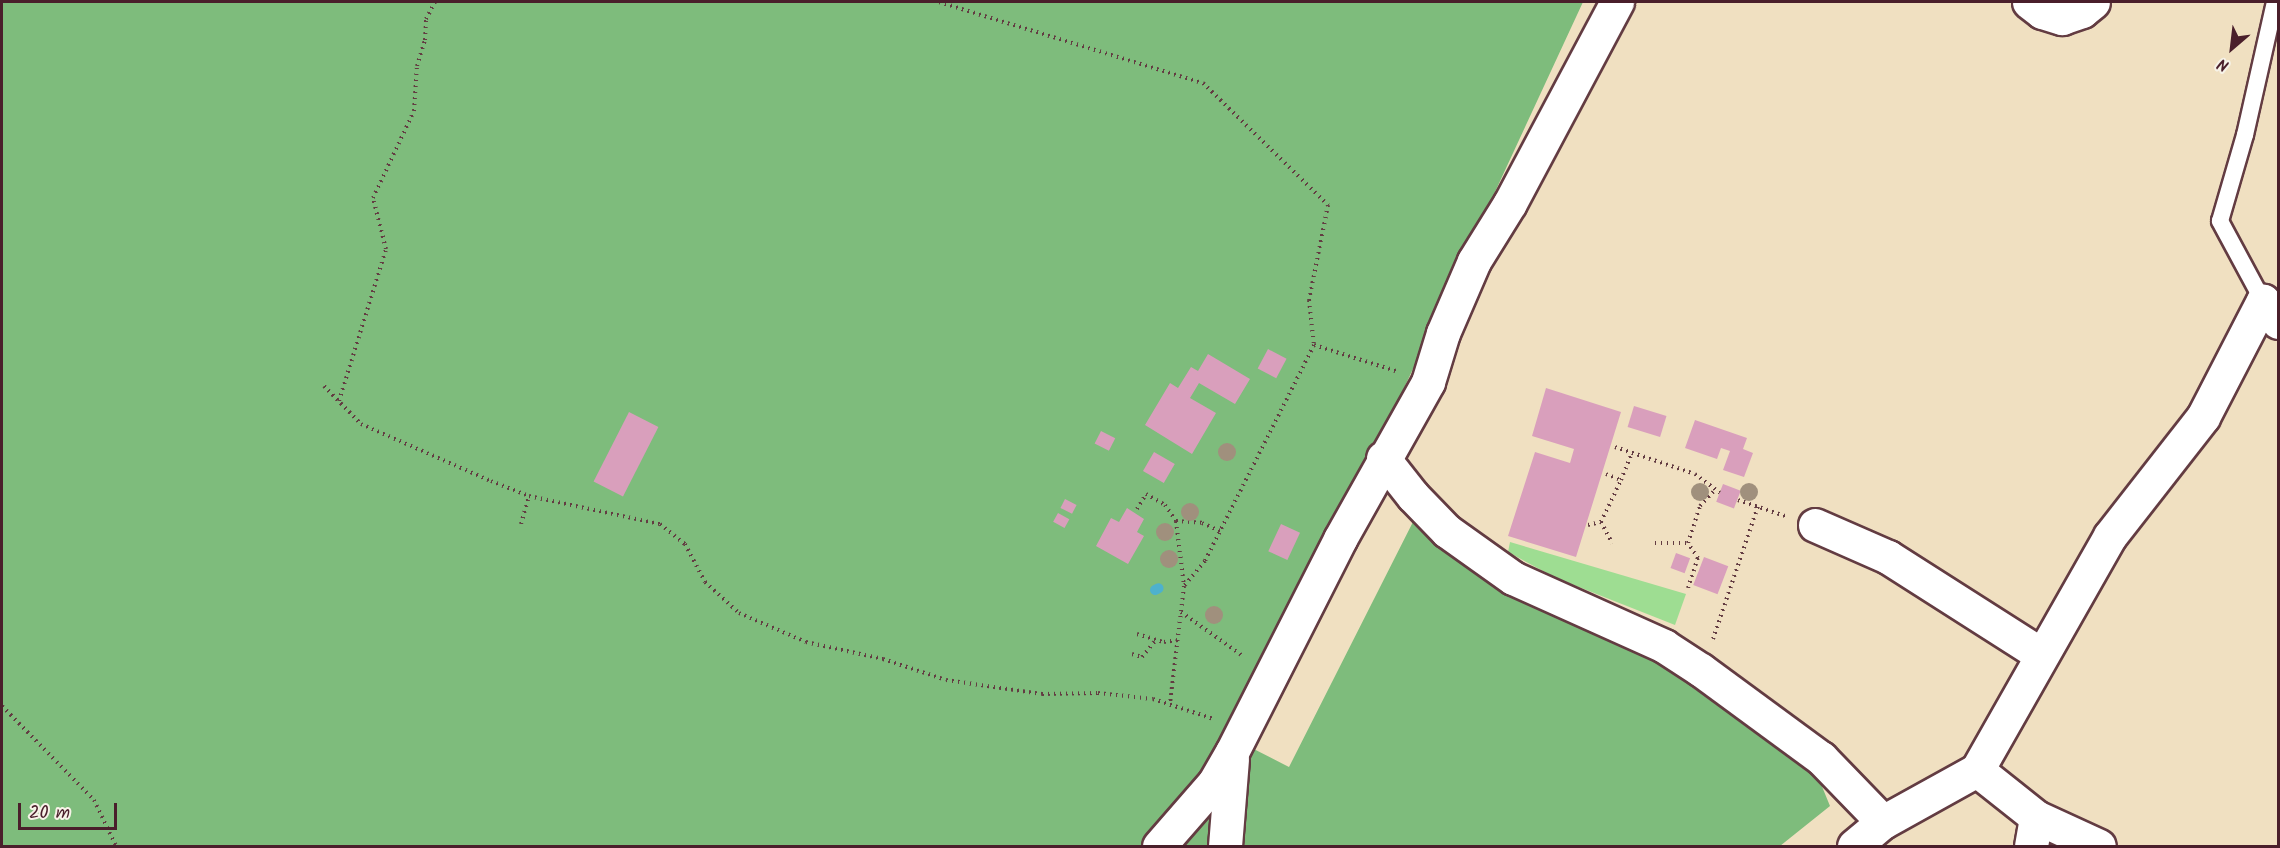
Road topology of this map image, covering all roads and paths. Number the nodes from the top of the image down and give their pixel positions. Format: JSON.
{"nodes":[{"id":1,"x":435,"y":2,"type":"edge"},
{"id":2,"x":939,"y":2,"type":"edge"},
{"id":3,"x":1617,"y":2,"type":"edge"},
{"id":4,"x":2029,"y":2,"type":"edge"},
{"id":5,"x":2093,"y":2,"type":"edge"},
{"id":6,"x":2275,"y":2,"type":"edge"},
{"id":7,"x":2271,"y":312,"type":"edge"},
{"id":8,"x":1314,"y":345,"type":"junction"},
{"id":9,"x":1428,"y":382,"type":"junction"},
{"id":10,"x":324,"y":386,"type":"dead end"},
{"id":11,"x":339,"y":401,"type":"junction"},
{"id":12,"x":1615,"y":447,"type":"dead end"},
{"id":13,"x":1632,"y":453,"type":"junction"},
{"id":14,"x":1383,"y":458,"type":"junction"},
{"id":15,"x":1606,"y":474,"type":"dead end"},
{"id":16,"x":1621,"y":480,"type":"junction"},
{"id":17,"x":1714,"y":491,"type":"junction"},
{"id":18,"x":1720,"y":493,"type":"dead end"},
{"id":19,"x":529,"y":496,"type":"junction"},
{"id":20,"x":1738,"y":500,"type":"dead end"},
{"id":21,"x":1758,"y":506,"type":"junction"},
{"id":22,"x":1764,"y":508,"type":"dead end"},
{"id":23,"x":1137,"y":509,"type":"dead end"},
{"id":24,"x":1176,"y":521,"type":"junction"},
{"id":25,"x":1600,"y":522,"type":"junction"},
{"id":26,"x":521,"y":524,"type":"dead end"},
{"id":27,"x":1588,"y":525,"type":"dead end"},
{"id":28,"x":1815,"y":525,"type":"dead end"},
{"id":29,"x":1220,"y":531,"type":"junction"},
{"id":30,"x":1612,"y":543,"type":"dead end"},
{"id":31,"x":1655,"y":543,"type":"dead end"},
{"id":32,"x":1688,"y":543,"type":"junction"},
{"id":33,"x":1184,"y":586,"type":"junction"},
{"id":34,"x":1688,"y":588,"type":"dead end"},
{"id":35,"x":1181,"y":612,"type":"junction"},
{"id":36,"x":1137,"y":634,"type":"dead end"},
{"id":37,"x":1156,"y":640,"type":"junction"},
{"id":38,"x":1178,"y":640,"type":"junction"},
{"id":39,"x":1238,"y":652,"type":"dead end"},
{"id":40,"x":1132,"y":654,"type":"dead end"},
{"id":41,"x":2040,"y":654,"type":"junction"},
{"id":42,"x":1701,"y":670,"type":"junction"},
{"id":43,"x":1170,"y":703,"type":"junction"},
{"id":44,"x":2,"y":706,"type":"edge"},
{"id":45,"x":1237,"y":742,"type":"junction"},
{"id":46,"x":1977,"y":770,"type":"junction"},
{"id":47,"x":1883,"y":822,"type":"junction"},
{"id":48,"x":2033,"y":832,"type":"edge"},
{"id":49,"x":116,"y":846,"type":"edge"},
{"id":50,"x":1158,"y":846,"type":"edge"},
{"id":51,"x":1225,"y":846,"type":"edge"},
{"id":52,"x":1854,"y":846,"type":"edge"},
{"id":53,"x":2099,"y":846,"type":"edge"}],
"edges":[{"from":1,"to":11,"type":"path"},
{"from":2,"to":8,"type":"path"},
{"from":3,"to":9,"type":"street"},
{"from":4,"to":5,"type":"street"},
{"from":6,"to":7,"type":"lane"},
{"from":7,"to":41,"type":"street"},
{"from":8,"to":9,"type":"path"},
{"from":8,"to":29,"type":"path"},
{"from":9,"to":14,"type":"street"},
{"from":10,"to":11,"type":"path"},
{"from":11,"to":19,"type":"path"},
{"from":12,"to":13,"type":"path"},
{"from":13,"to":16,"type":"path"},
{"from":13,"to":17,"type":"path"},
{"from":14,"to":42,"type":"street"},
{"from":14,"to":45,"type":"street"},
{"from":15,"to":16,"type":"path"},
{"from":16,"to":25,"type":"path"},
{"from":17,"to":18,"type":"path"},
{"from":17,"to":32,"type":"path"},
{"from":19,"to":26,"type":"path"},
{"from":19,"to":43,"type":"path"},
{"from":20,"to":21,"type":"path"},
{"from":21,"to":22,"type":"path"},
{"from":21,"to":42,"type":"path"},
{"from":23,"to":24,"type":"path"},
{"from":24,"to":29,"type":"path"},
{"from":24,"to":33,"type":"path"},
{"from":25,"to":27,"type":"path"},
{"from":25,"to":30,"type":"path"},
{"from":28,"to":41,"type":"street"},
{"from":29,"to":33,"type":"path"},
{"from":31,"to":32,"type":"path"},
{"from":32,"to":34,"type":"path"},
{"from":33,"to":35,"type":"path"},
{"from":35,"to":38,"type":"path"},
{"from":35,"to":39,"type":"path"},
{"from":36,"to":37,"type":"path"},
{"from":37,"to":38,"type":"path"},
{"from":37,"to":40,"type":"path"},
{"from":38,"to":43,"type":"path"},
{"from":41,"to":46,"type":"street"},
{"from":42,"to":47,"type":"street"},
{"from":43,"to":45,"type":"path"},
{"from":44,"to":49,"type":"path"},
{"from":45,"to":50,"type":"street"},
{"from":45,"to":51,"type":"street"},
{"from":46,"to":47,"type":"street"},
{"from":46,"to":48,"type":"street"},
{"from":47,"to":52,"type":"street"},
{"from":48,"to":53,"type":"street"}]}
